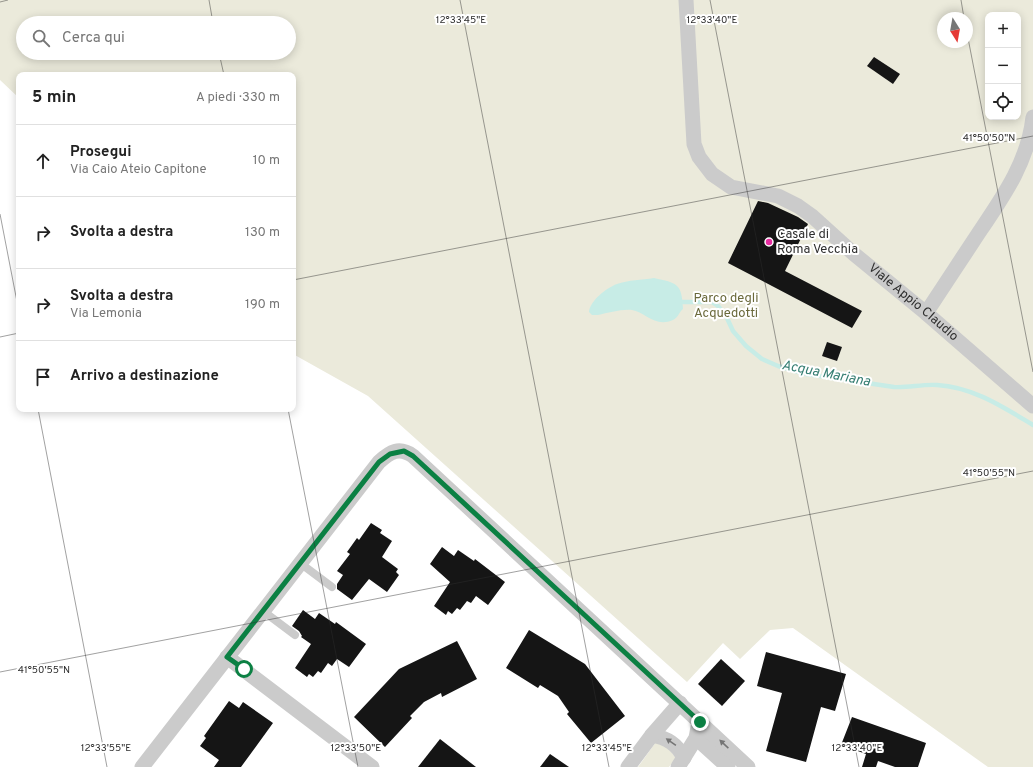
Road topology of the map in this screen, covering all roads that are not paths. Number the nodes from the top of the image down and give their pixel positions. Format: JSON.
{"nodes":[{"id":1,"x":686,"y":0,"type":"edge"},
{"id":2,"x":1033,"y":117,"type":"edge"},
{"id":3,"x":926,"y":313,"type":"junction"},
{"id":4,"x":1033,"y":406,"type":"edge"},
{"id":5,"x":300,"y":563,"type":"junction"},
{"id":6,"x":332,"y":588,"type":"dead end"},
{"id":7,"x":263,"y":611,"type":"junction"},
{"id":8,"x":295,"y":635,"type":"dead end"},
{"id":9,"x":227,"y":657,"type":"junction"},
{"id":10,"x":680,"y":703,"type":"junction"},
{"id":11,"x":700,"y":722,"type":"junction"},
{"id":12,"x":652,"y":735,"type":"junction"},
{"id":13,"x":696,"y":738,"type":"junction"},
{"id":14,"x":681,"y":762,"type":"edge"},
{"id":15,"x":142,"y":767,"type":"edge"},
{"id":16,"x":372,"y":767,"type":"edge"},
{"id":17,"x":628,"y":767,"type":"edge"},
{"id":18,"x":728,"y":767,"type":"edge"},
{"id":19,"x":748,"y":767,"type":"edge"}],
"edges":[{"from":1,"to":3,"type":"street","name":"Viale Appio Claudio"},
{"from":2,"to":3,"type":"street"},
{"from":3,"to":4,"type":"street","name":"Viale Appio Claudio"},
{"from":5,"to":6,"type":"lane"},
{"from":5,"to":7,"type":"street"},
{"from":5,"to":10,"type":"street"},
{"from":7,"to":8,"type":"lane"},
{"from":7,"to":9,"type":"street"},
{"from":9,"to":15,"type":"street"},
{"from":9,"to":16,"type":"street"},
{"from":10,"to":11,"type":"street"},
{"from":10,"to":12,"type":"street"},
{"from":11,"to":13,"type":"street"},
{"from":19,"to":11,"type":"street","one_way":true},
{"from":14,"to":12,"type":"street","one_way":true},
{"from":12,"to":17,"type":"street"},
{"from":13,"to":14,"type":"street"},
{"from":13,"to":18,"type":"street"}]}
